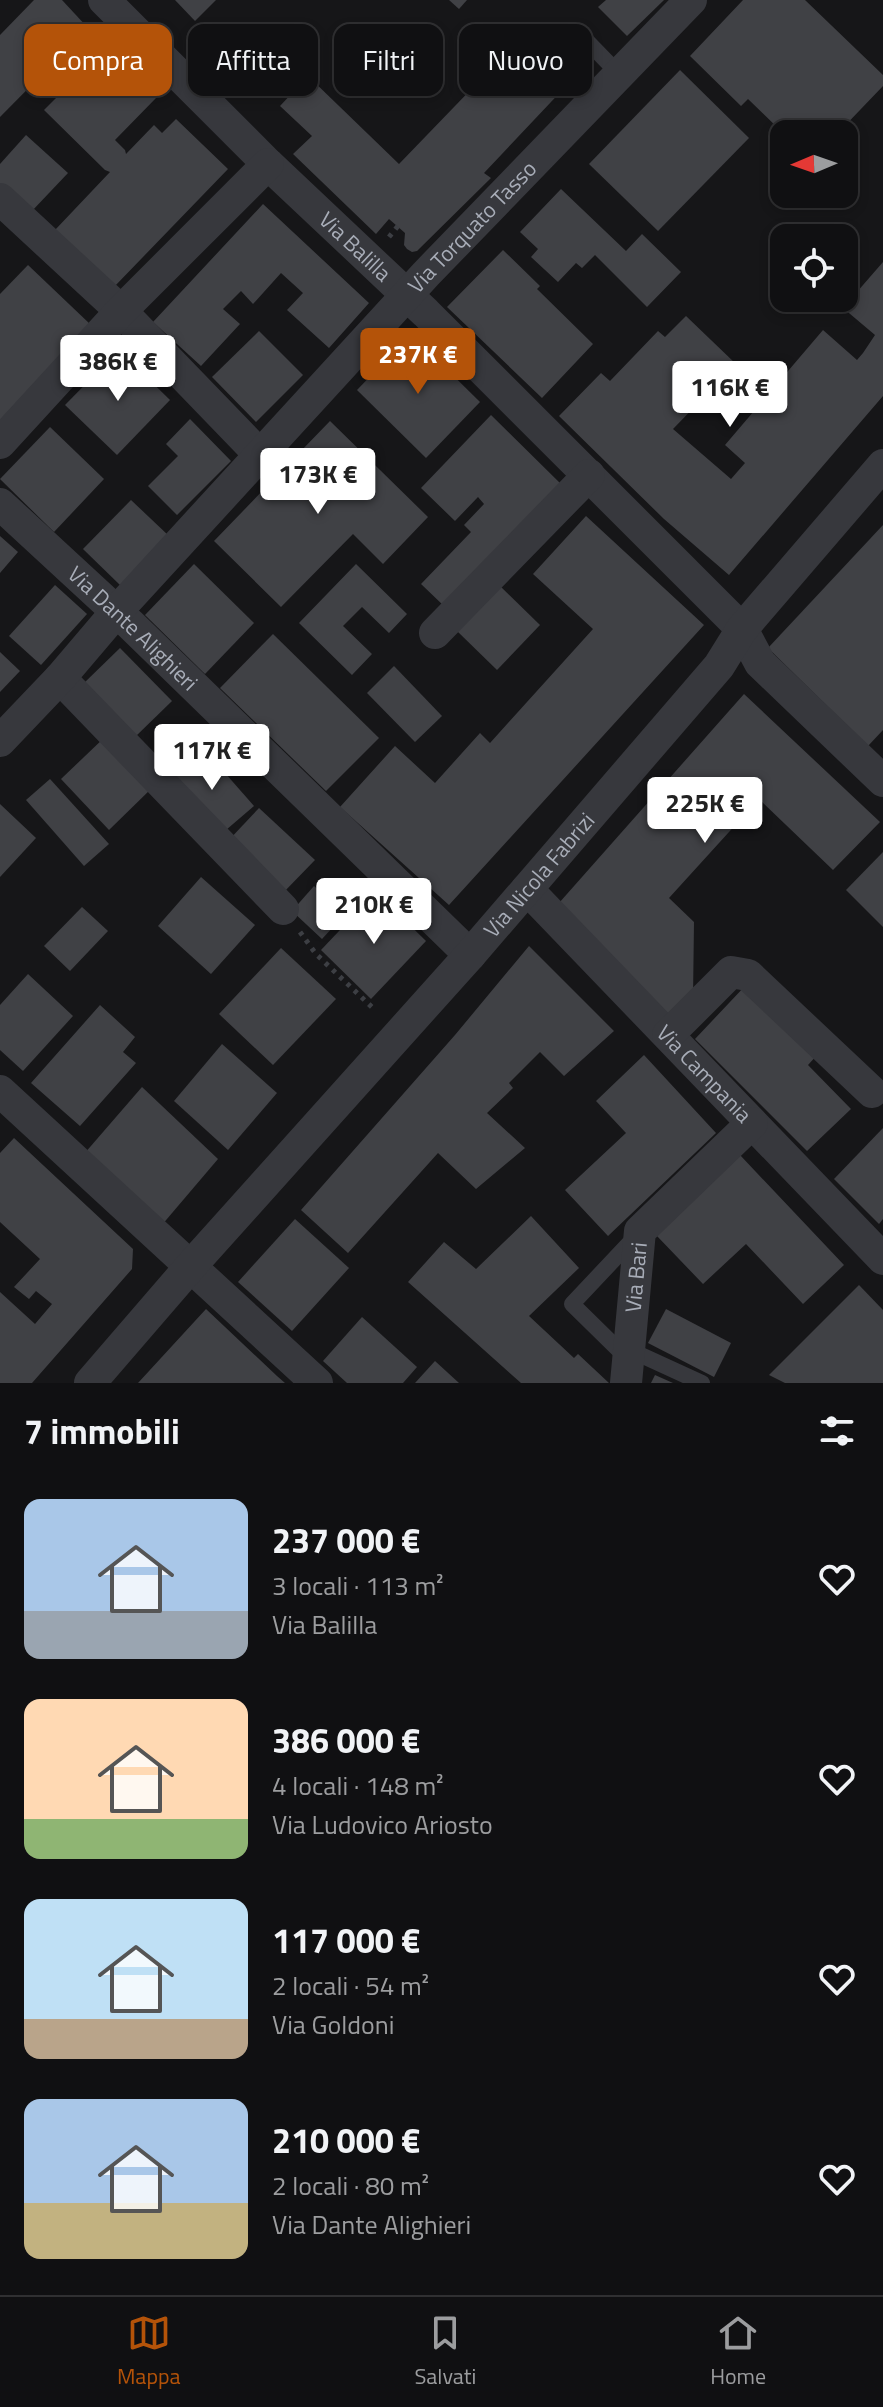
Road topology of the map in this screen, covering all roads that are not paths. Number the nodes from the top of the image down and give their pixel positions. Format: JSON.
{"nodes":[{"id":1,"x":104,"y":0,"type":"edge"},
{"id":2,"x":687,"y":1,"type":"edge"},
{"id":3,"x":592,"y":46,"type":"edge"},
{"id":4,"x":618,"y":73,"type":"junction"},
{"id":5,"x":268,"y":164,"type":"junction"},
{"id":6,"x":0,"y":199,"type":"edge"},
{"id":7,"x":407,"y":295,"type":"junction"},
{"id":8,"x":121,"y":311,"type":"junction"},
{"id":9,"x":0,"y":443,"type":"edge"},
{"id":10,"x":260,"y":455,"type":"junction"},
{"id":11,"x":883,"y":465,"type":"edge"},
{"id":12,"x":589,"y":475,"type":"junction"},
{"id":13,"x":0,"y":504,"type":"edge"},
{"id":14,"x":117,"y":611,"type":"junction"},
{"id":15,"x":742,"y":629,"type":"junction"},
{"id":16,"x":435,"y":633,"type":"dead end"},
{"id":17,"x":60,"y":678,"type":"junction"},
{"id":18,"x":0,"y":741,"type":"edge"},
{"id":19,"x":879,"y":769,"type":"edge"},
{"id":20,"x":527,"y":889,"type":"junction"},
{"id":21,"x":283,"y":909,"type":"road end"},
{"id":22,"x":470,"y":955,"type":"junction"},
{"id":23,"x":668,"y":1035,"type":"junction"},
{"id":24,"x":0,"y":1091,"type":"edge"},
{"id":25,"x":872,"y":1092,"type":"dead end"},
{"id":26,"x":752,"y":1123,"type":"junction"},
{"id":27,"x":640,"y":1231,"type":"junction"},
{"id":28,"x":883,"y":1259,"type":"edge"},
{"id":29,"x":190,"y":1267,"type":"junction"},
{"id":30,"x":628,"y":1364,"type":"edge"},
{"id":31,"x":90,"y":1383,"type":"edge"},
{"id":32,"x":317,"y":1383,"type":"edge"},
{"id":33,"x":702,"y":1383,"type":"edge"}],
"edges":[{"from":1,"to":5,"type":"street","name":"Via Balilla"},
{"from":2,"to":4,"type":"street","name":"Via Torquato Tasso"},
{"from":3,"to":4,"type":"lane"},
{"from":4,"to":7,"type":"street","name":"Via Torquato Tasso"},
{"from":5,"to":7,"type":"street","name":"Via Balilla"},
{"from":5,"to":8,"type":"street"},
{"from":6,"to":8,"type":"street"},
{"from":7,"to":10,"type":"street","name":"Via Torquato Tasso"},
{"from":7,"to":12,"type":"street","name":"Via Balilla"},
{"from":8,"to":9,"type":"street"},
{"from":8,"to":10,"type":"street"},
{"from":10,"to":14,"type":"street","name":"Via Torquato Tasso"},
{"from":11,"to":15,"type":"street","name":"Via Nicola Fabrizi"},
{"from":12,"to":15,"type":"street","name":"Via Balilla"},
{"from":12,"to":16,"type":"street"},
{"from":13,"to":14,"type":"street","name":"Via Dante Alighieri"},
{"from":14,"to":17,"type":"street","name":"Via Torquato Tasso"},
{"from":14,"to":22,"type":"street","name":"Via Dante Alighieri"},
{"from":15,"to":19,"type":"street","name":"Via Balilla"},
{"from":15,"to":20,"type":"street","name":"Via Nicola Fabrizi"},
{"from":17,"to":18,"type":"street","name":"Via Torquato Tasso"},
{"from":17,"to":21,"type":"street"},
{"from":20,"to":22,"type":"street","name":"Via Nicola Fabrizi"},
{"from":20,"to":23,"type":"street","name":"Via Campania"},
{"from":22,"to":29,"type":"street","name":"Via Nicola Fabrizi"},
{"from":23,"to":25,"type":"street"},
{"from":23,"to":26,"type":"street","name":"Via Campania"},
{"from":24,"to":29,"type":"street"},
{"from":26,"to":27,"type":"street","name":"Via Bari"},
{"from":26,"to":28,"type":"street","name":"Via Campania"},
{"from":27,"to":30,"type":"street","name":"Via Bari"},
{"from":27,"to":30,"type":"lane"},
{"from":29,"to":31,"type":"street","name":"Via Nicola Fabrizi"},
{"from":29,"to":32,"type":"street"},
{"from":30,"to":33,"type":"lane"}]}
